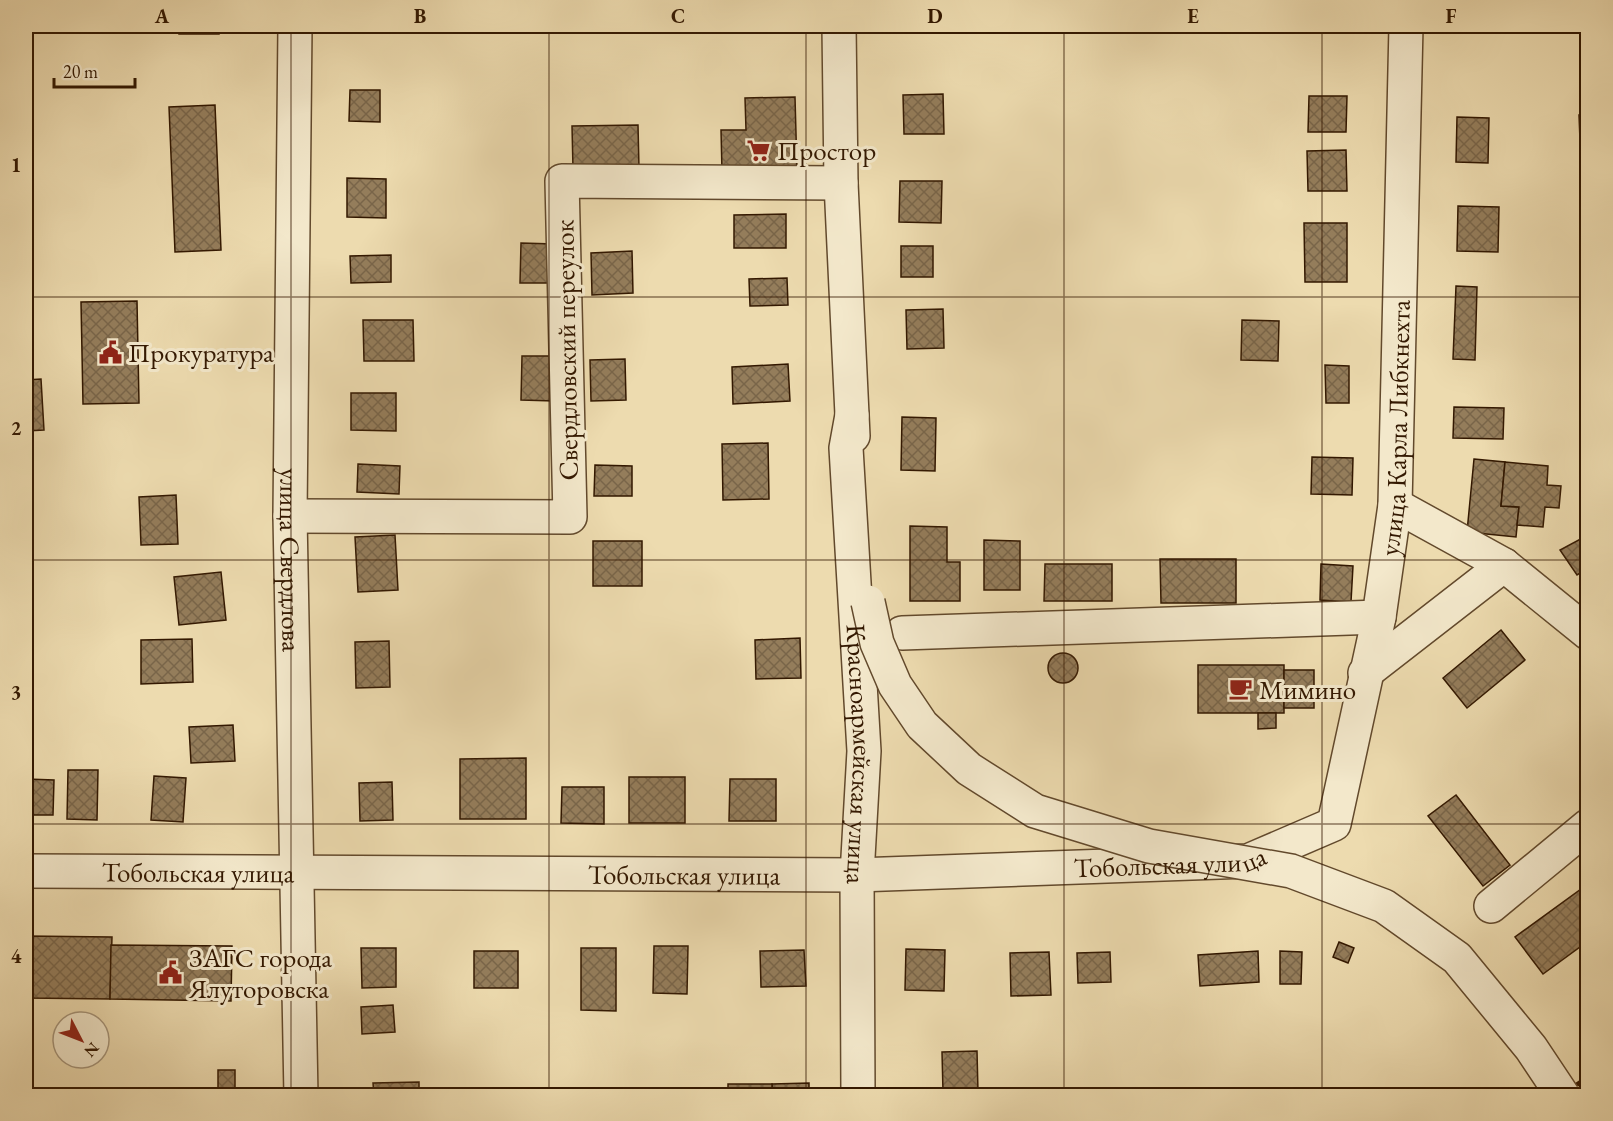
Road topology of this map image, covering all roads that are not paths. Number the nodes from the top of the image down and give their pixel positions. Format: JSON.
{"nodes":[{"id":1,"x":295,"y":26,"type":"edge"},
{"id":2,"x":839,"y":26,"type":"edge"},
{"id":3,"x":1406,"y":26,"type":"edge"},
{"id":4,"x":842,"y":183,"type":"junction"},
{"id":5,"x":852,"y":415,"type":"junction"},
{"id":6,"x":1395,"y":505,"type":"junction"},
{"id":7,"x":290,"y":516,"type":"junction"},
{"id":8,"x":1504,"y":565,"type":"junction"},
{"id":9,"x":1379,"y":617,"type":"junction"},
{"id":10,"x":902,"y":633,"type":"dead end"},
{"id":11,"x":1587,"y":633,"type":"edge"},
{"id":12,"x":1365,"y":673,"type":"junction"},
{"id":13,"x":1334,"y":825,"type":"joint"},
{"id":14,"x":1587,"y":826,"type":"edge"},
{"id":15,"x":26,"y":871,"type":"edge"},
{"id":16,"x":296,"y":874,"type":"junction"},
{"id":17,"x":857,"y":875,"type":"junction"},
{"id":18,"x":1491,"y":906,"type":"dead end"},
{"id":19,"x":301,"y":1095,"type":"edge"},
{"id":20,"x":858,"y":1095,"type":"edge"},
{"id":21,"x":1563,"y":1095,"type":"edge"}],
"edges":[{"from":1,"to":7,"type":"street","name":"улица Свердлова"},
{"from":2,"to":4,"type":"street","name":"Красноармейская улица"},
{"from":3,"to":6,"type":"street","name":"улица Карла Либкнехта"},
{"from":4,"to":5,"type":"street","name":"Красноармейская улица"},
{"from":4,"to":7,"type":"street","name":"Свердловский переулок"},
{"from":5,"to":17,"type":"street","name":"Красноармейская улица"},
{"from":5,"to":21,"type":"street","name":"Красноармейская улица","bridge":true},
{"from":6,"to":8,"type":"street"},
{"from":6,"to":9,"type":"street","name":"улица Карла Либкнехта"},
{"from":7,"to":16,"type":"street","name":"улица Свердлова"},
{"from":8,"to":11,"type":"street"},
{"from":8,"to":12,"type":"street"},
{"from":9,"to":10,"type":"street"},
{"from":9,"to":12,"type":"street","name":"улица Карла Либкнехта"},
{"from":12,"to":13,"type":"street","name":"улица Карла Либкнехта"},
{"from":13,"to":17,"type":"street","name":"Тобольская улица"},
{"from":14,"to":18,"type":"street"},
{"from":15,"to":16,"type":"street","name":"Тобольская улица"},
{"from":16,"to":17,"type":"street","name":"Тобольская улица"},
{"from":16,"to":19,"type":"street","name":"улица Свердлова"},
{"from":17,"to":20,"type":"street","name":"Красноармейская улица"}]}
